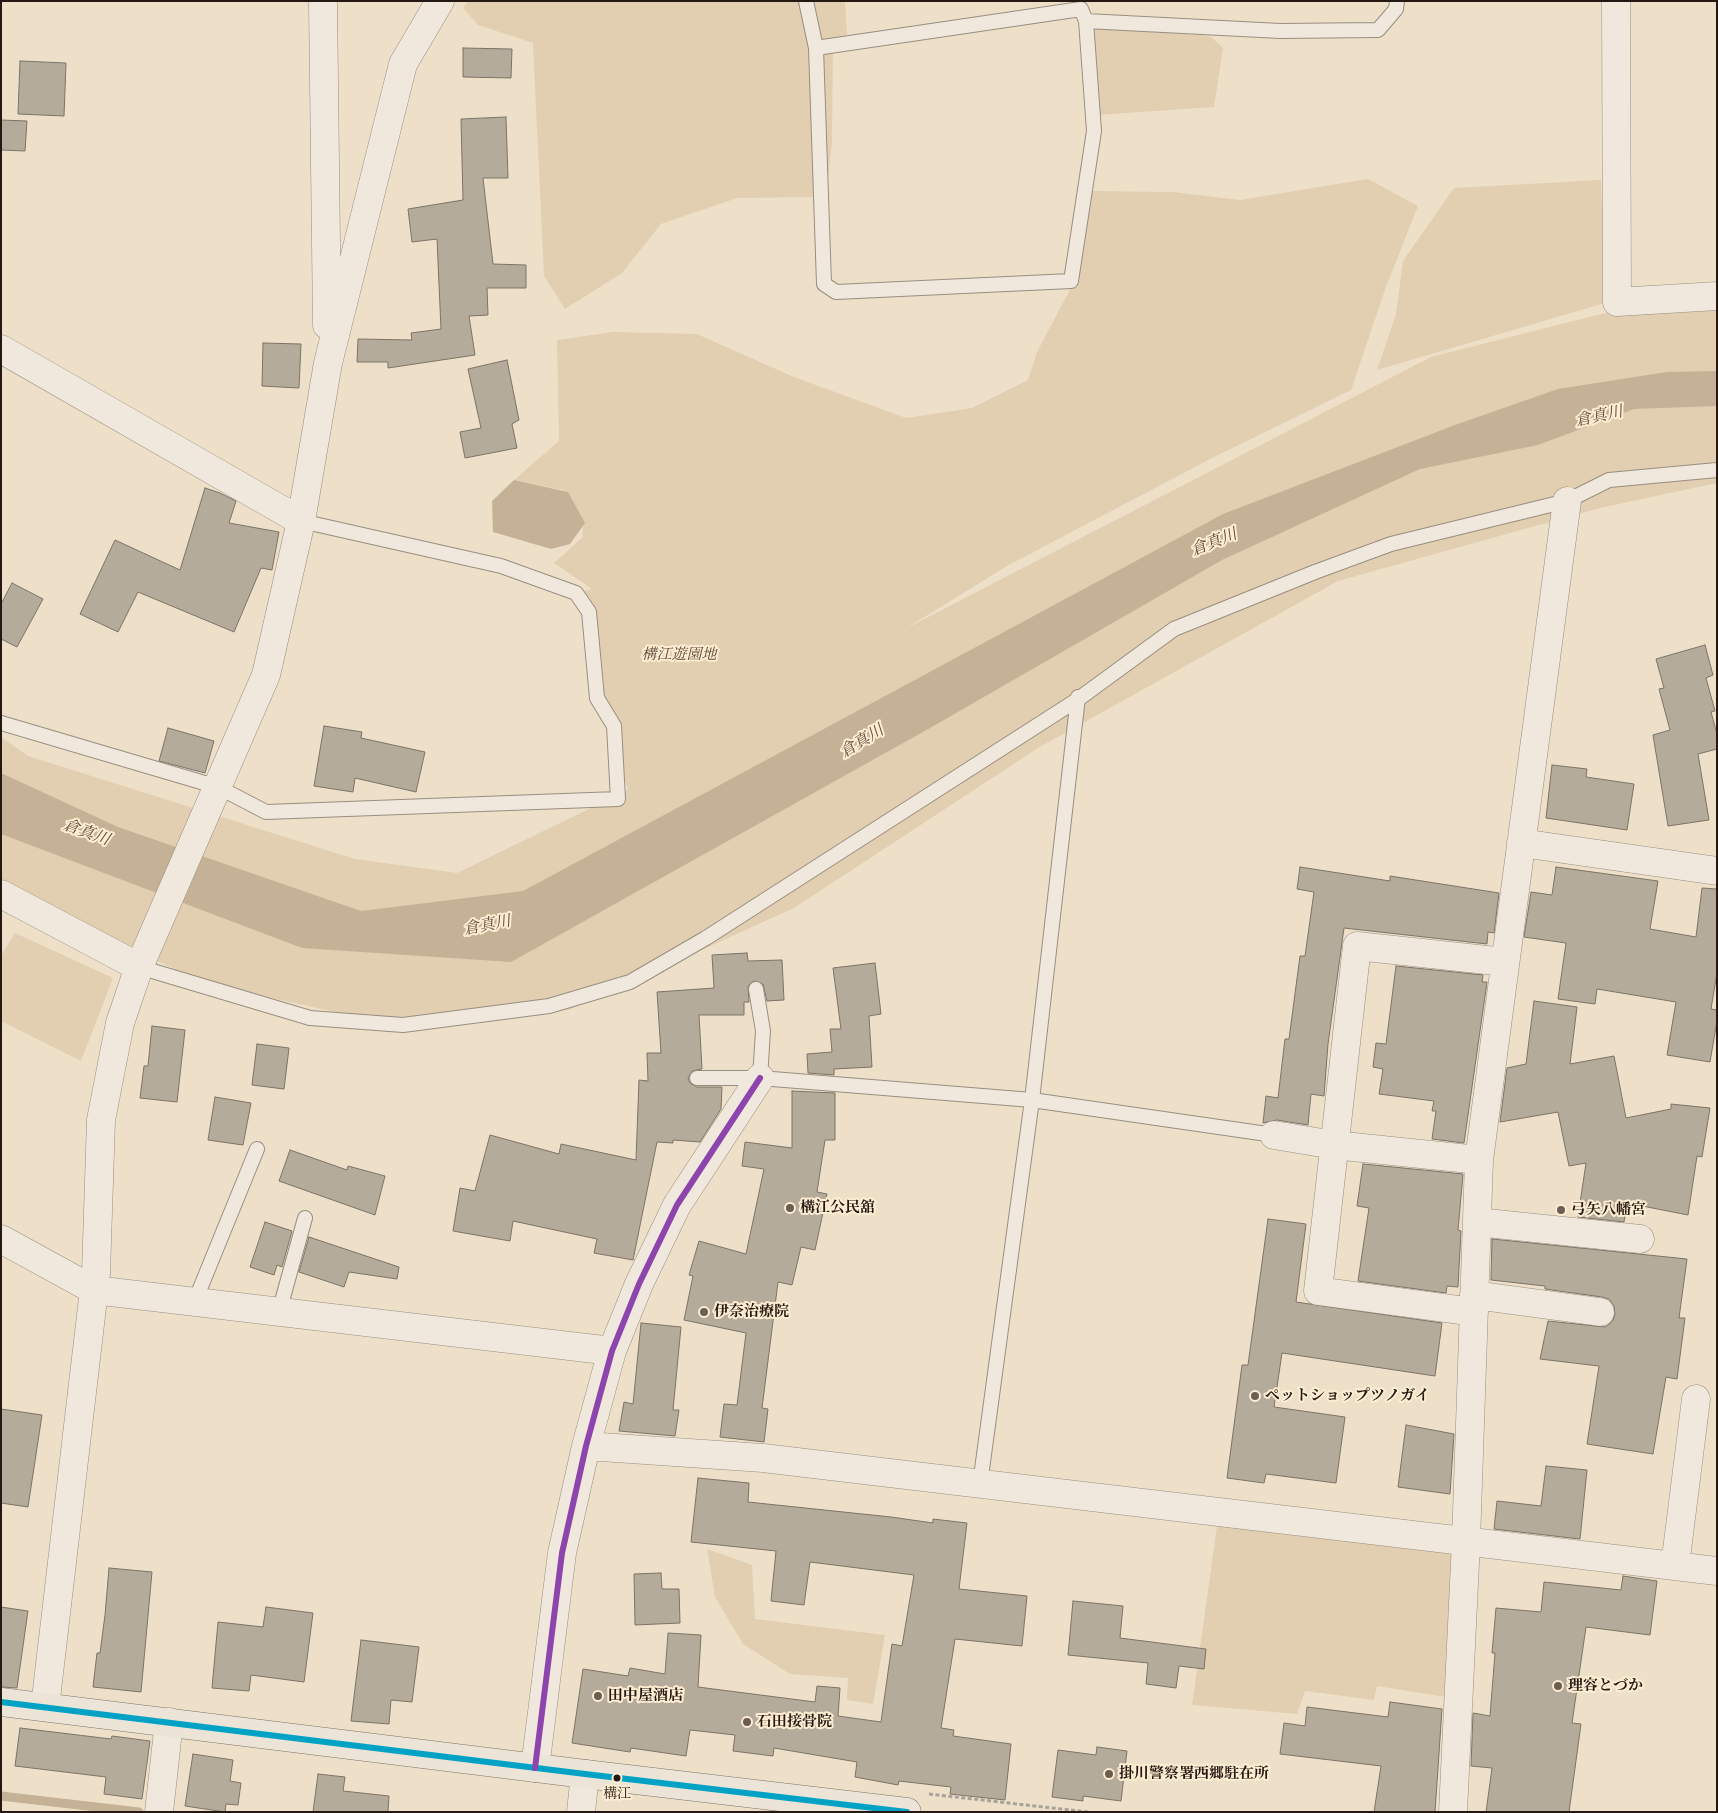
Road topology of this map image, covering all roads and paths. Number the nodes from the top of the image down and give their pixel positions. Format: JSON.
{"nodes":[{"id":1,"x":323,"y":1,"type":"edge"},
{"id":2,"x":440,"y":1,"type":"edge"},
{"id":3,"x":806,"y":1,"type":"edge"},
{"id":4,"x":1397,"y":1,"type":"edge"},
{"id":5,"x":1616,"y":1,"type":"edge"},
{"id":6,"x":1086,"y":21,"type":"junction"},
{"id":7,"x":816,"y":48,"type":"junction"},
{"id":8,"x":1717,"y":296,"type":"edge"},
{"id":9,"x":1,"y":349,"type":"edge"},
{"id":10,"x":328,"y":363,"type":"junction"},
{"id":11,"x":1717,"y":470,"type":"edge"},
{"id":12,"x":1567,"y":501,"type":"junction"},
{"id":13,"x":301,"y":521,"type":"junction"},
{"id":14,"x":1078,"y":698,"type":"junction"},
{"id":15,"x":1,"y":723,"type":"edge"},
{"id":16,"x":215,"y":797,"type":"junction"},
{"id":17,"x":1521,"y":843,"type":"junction"},
{"id":18,"x":1717,"y":871,"type":"edge"},
{"id":19,"x":1,"y":894,"type":"edge"},
{"id":20,"x":143,"y":959,"type":"junction"},
{"id":21,"x":1505,"y":962,"type":"junction"},
{"id":22,"x":756,"y":989,"type":"dead end"},
{"id":23,"x":697,"y":1078,"type":"dead end"},
{"id":24,"x":760,"y":1078,"type":"junction"},
{"id":25,"x":1032,"y":1100,"type":"junction"},
{"id":26,"x":1274,"y":1135,"type":"joint"},
{"id":27,"x":1334,"y":1145,"type":"junction"},
{"id":28,"x":257,"y":1149,"type":"dead end"},
{"id":29,"x":1478,"y":1160,"type":"junction"},
{"id":30,"x":305,"y":1218,"type":"dead end"},
{"id":31,"x":1476,"y":1222,"type":"junction"},
{"id":32,"x":1,"y":1239,"type":"edge"},
{"id":33,"x":1640,"y":1239,"type":"dead end"},
{"id":34,"x":94,"y":1290,"type":"junction"},
{"id":35,"x":195,"y":1302,"type":"junction"},
{"id":36,"x":1474,"y":1304,"type":"junction"},
{"id":37,"x":278,"y":1312,"type":"junction"},
{"id":38,"x":1600,"y":1312,"type":"dead end"},
{"id":39,"x":612,"y":1352,"type":"junction"},
{"id":40,"x":1696,"y":1399,"type":"dead end"},
{"id":41,"x":586,"y":1446,"type":"junction"},
{"id":42,"x":980,"y":1484,"type":"junction"},
{"id":43,"x":1466,"y":1542,"type":"junction"},
{"id":44,"x":1675,"y":1566,"type":"junction"},
{"id":45,"x":1717,"y":1571,"type":"edge"},
{"id":46,"x":1,"y":1702,"type":"edge"},
{"id":47,"x":45,"y":1707,"type":"junction"},
{"id":48,"x":169,"y":1722,"type":"junction"},
{"id":49,"x":535,"y":1768,"type":"junction"},
{"id":50,"x":584,"y":1774,"type":"junction"},
{"id":51,"x":805,"y":1806,"type":"edge"},
{"id":52,"x":159,"y":1812,"type":"edge"},
{"id":53,"x":581,"y":1812,"type":"edge"},
{"id":54,"x":907,"y":1812,"type":"edge"},
{"id":55,"x":1453,"y":1812,"type":"edge"}],
"edges":[{"from":1,"to":10,"type":"street"},
{"from":2,"to":10,"type":"street"},
{"from":3,"to":7,"type":"lane"},
{"from":4,"to":6,"type":"lane"},
{"from":5,"to":8,"type":"street"},
{"from":6,"to":7,"type":"lane"},
{"from":6,"to":7,"type":"lane"},
{"from":9,"to":13,"type":"street"},
{"from":10,"to":13,"type":"street"},
{"from":11,"to":12,"type":"lane"},
{"from":12,"to":14,"type":"lane"},
{"from":12,"to":17,"type":"street"},
{"from":13,"to":16,"type":"street"},
{"from":13,"to":16,"type":"lane"},
{"from":14,"to":20,"type":"lane"},
{"from":14,"to":25,"type":"lane"},
{"from":15,"to":16,"type":"lane"},
{"from":16,"to":20,"type":"street"},
{"from":17,"to":18,"type":"street"},
{"from":17,"to":21,"type":"street"},
{"from":19,"to":20,"type":"street"},
{"from":20,"to":34,"type":"street"},
{"from":21,"to":27,"type":"street"},
{"from":21,"to":29,"type":"street"},
{"from":22,"to":24,"type":"lane"},
{"from":23,"to":24,"type":"lane"},
{"from":24,"to":25,"type":"lane"},
{"from":24,"to":39,"type":"street"},
{"from":25,"to":26,"type":"lane"},
{"from":25,"to":42,"type":"lane"},
{"from":26,"to":27,"type":"street"},
{"from":27,"to":29,"type":"street"},
{"from":27,"to":36,"type":"street"},
{"from":28,"to":35,"type":"lane"},
{"from":29,"to":31,"type":"street"},
{"from":30,"to":37,"type":"lane"},
{"from":31,"to":33,"type":"street"},
{"from":31,"to":36,"type":"street"},
{"from":32,"to":34,"type":"street"},
{"from":34,"to":35,"type":"street"},
{"from":34,"to":47,"type":"street"},
{"from":35,"to":37,"type":"street"},
{"from":36,"to":38,"type":"street"},
{"from":36,"to":43,"type":"street"},
{"from":37,"to":39,"type":"street"},
{"from":39,"to":41,"type":"street"},
{"from":40,"to":44,"type":"street"},
{"from":41,"to":42,"type":"street"},
{"from":41,"to":49,"type":"street"},
{"from":42,"to":43,"type":"street"},
{"from":43,"to":44,"type":"street"},
{"from":43,"to":55,"type":"street"},
{"from":44,"to":45,"type":"street"},
{"from":46,"to":47,"type":"main road"},
{"from":47,"to":48,"type":"main road"},
{"from":48,"to":49,"type":"main road"},
{"from":48,"to":52,"type":"street"},
{"from":49,"to":50,"type":"main road"},
{"from":50,"to":51,"type":"main road"},
{"from":50,"to":53,"type":"street"},
{"from":51,"to":54,"type":"main road"}]}
